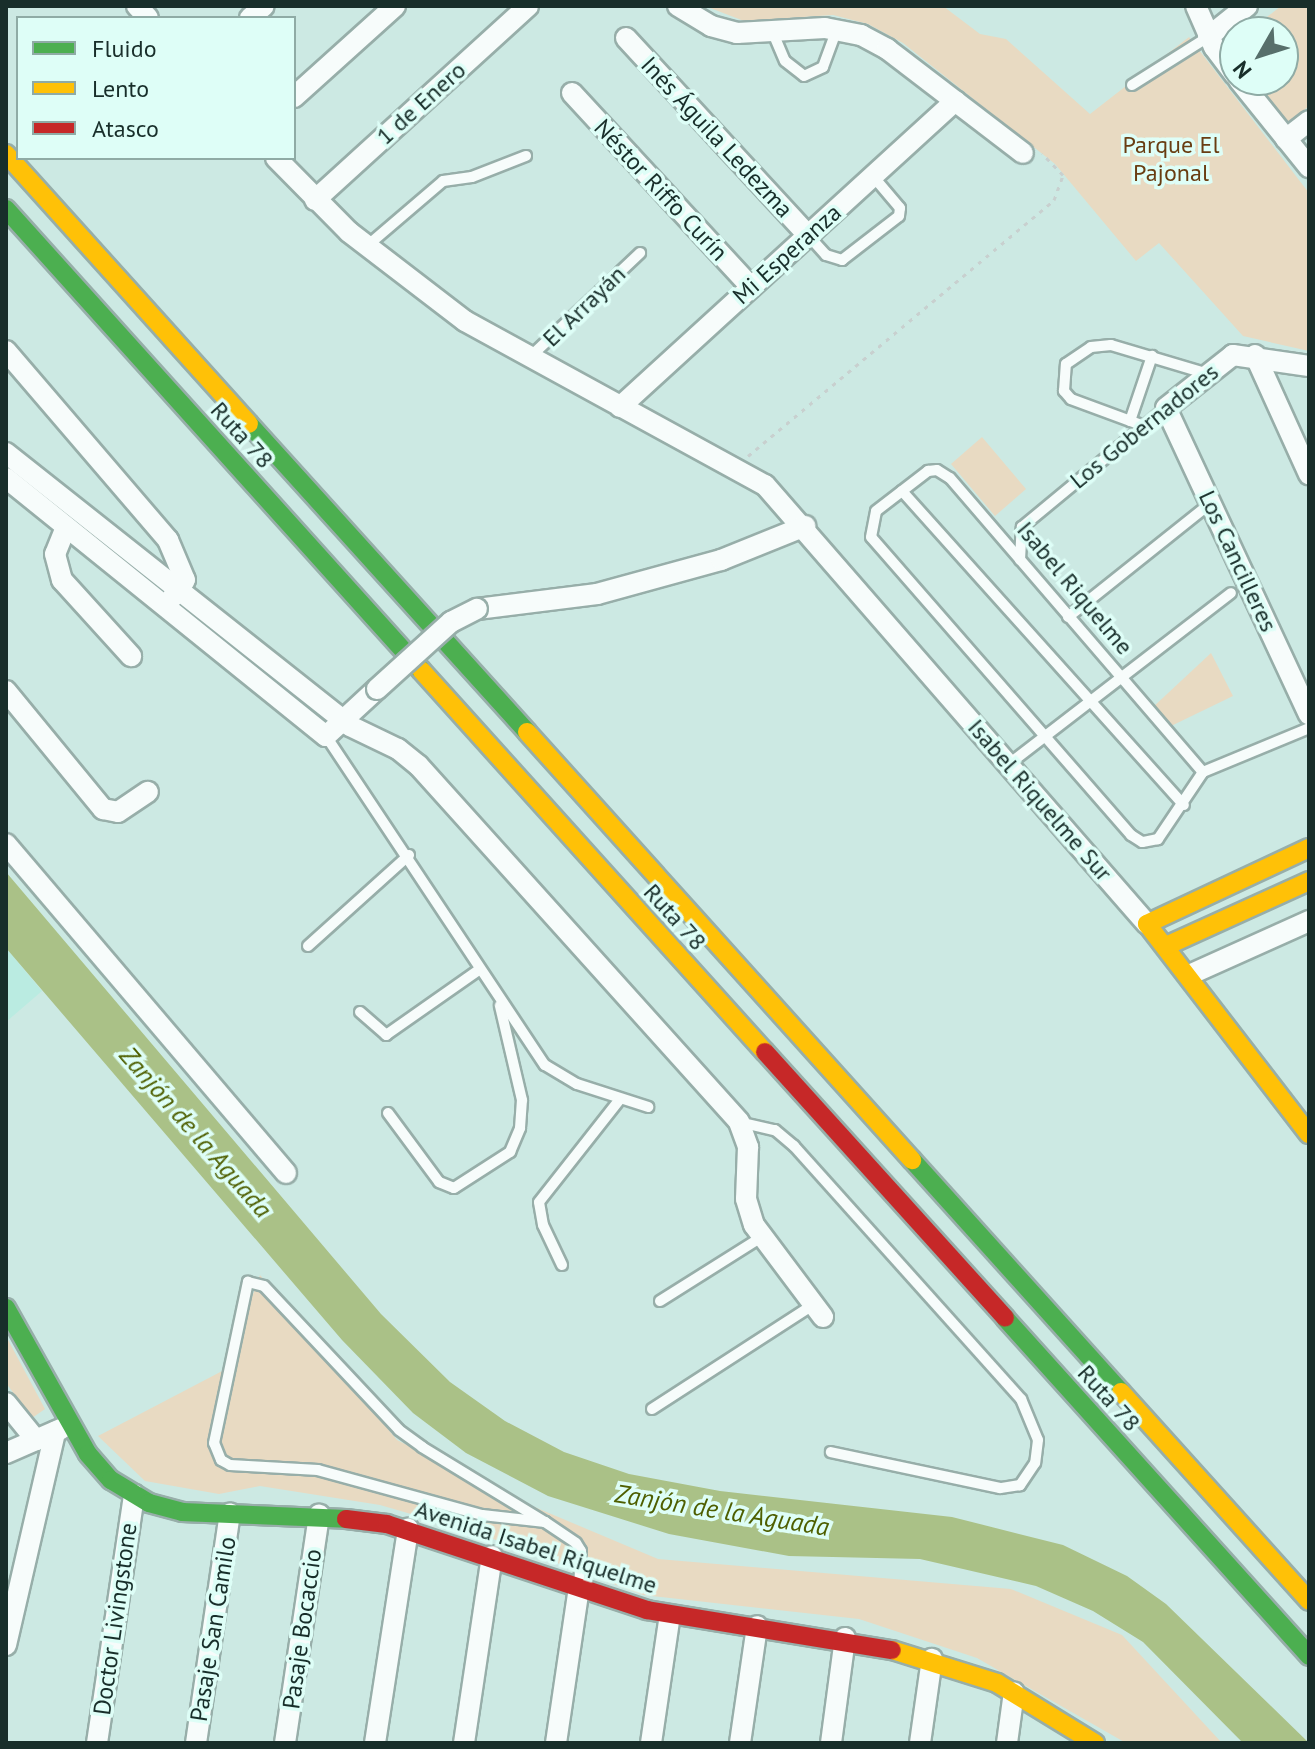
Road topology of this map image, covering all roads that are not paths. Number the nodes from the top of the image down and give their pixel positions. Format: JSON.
{"nodes":[{"id":1,"x":395,"y":6,"type":"edge"},
{"id":2,"x":528,"y":6,"type":"edge"},
{"id":3,"x":678,"y":6,"type":"edge"},
{"id":4,"x":1196,"y":6,"type":"edge"},
{"id":5,"x":1247,"y":6,"type":"edge"},
{"id":6,"x":837,"y":29,"type":"junction"},
{"id":7,"x":773,"y":33,"type":"junction"},
{"id":8,"x":1208,"y":37,"type":"junction"},
{"id":9,"x":626,"y":38,"type":"dead end"},
{"id":10,"x":1219,"y":52,"type":"edge"},
{"id":11,"x":1132,"y":85,"type":"dead end"},
{"id":12,"x":572,"y":93,"type":"dead end"},
{"id":13,"x":296,"y":95,"type":"edge"},
{"id":14,"x":1252,"y":96,"type":"edge"},
{"id":15,"x":955,"y":101,"type":"junction"},
{"id":16,"x":1309,"y":121,"type":"edge"},
{"id":17,"x":1286,"y":139,"type":"junction"},
{"id":18,"x":1029,"y":150,"type":"road end"},
{"id":19,"x":6,"y":154,"type":"edge"},
{"id":20,"x":526,"y":156,"type":"dead end"},
{"id":21,"x":278,"y":160,"type":"edge"},
{"id":22,"x":1309,"y":167,"type":"edge"},
{"id":23,"x":873,"y":176,"type":"junction"},
{"id":24,"x":315,"y":200,"type":"junction"},
{"id":25,"x":6,"y":209,"type":"edge"},
{"id":26,"x":808,"y":235,"type":"junction"},
{"id":27,"x":367,"y":246,"type":"junction"},
{"id":28,"x":640,"y":253,"type":"dead end"},
{"id":29,"x":751,"y":287,"type":"junction"},
{"id":30,"x":6,"y":351,"type":"edge"},
{"id":31,"x":1255,"y":355,"type":"junction"},
{"id":32,"x":1152,"y":356,"type":"junction"},
{"id":33,"x":528,"y":360,"type":"junction"},
{"id":34,"x":1309,"y":366,"type":"edge"},
{"id":35,"x":1208,"y":374,"type":"junction"},
{"id":36,"x":620,"y":407,"type":"junction"},
{"id":37,"x":1166,"y":408,"type":"junction"},
{"id":38,"x":1130,"y":421,"type":"junction"},
{"id":39,"x":1144,"y":426,"type":"junction"},
{"id":40,"x":11,"y":469,"type":"edge"},
{"id":41,"x":1309,"y":474,"type":"edge"},
{"id":42,"x":902,"y":491,"type":"junction"},
{"id":43,"x":1211,"y":503,"type":"junction"},
{"id":44,"x":805,"y":526,"type":"junction"},
{"id":45,"x":66,"y":527,"type":"junction"},
{"id":46,"x":1020,"y":560,"type":"junction"},
{"id":47,"x":1239,"y":587,"type":"junction"},
{"id":48,"x":173,"y":597,"type":"junction"},
{"id":49,"x":1068,"y":617,"type":"junction"},
{"id":50,"x":131,"y":656,"type":"dead end"},
{"id":51,"x":1120,"y":678,"type":"junction"},
{"id":52,"x":6,"y":691,"type":"edge"},
{"id":53,"x":1089,"y":701,"type":"junction"},
{"id":54,"x":1309,"y":714,"type":"edge"},
{"id":55,"x":342,"y":720,"type":"junction"},
{"id":56,"x":1309,"y":728,"type":"edge"},
{"id":57,"x":326,"y":736,"type":"junction"},
{"id":58,"x":1043,"y":736,"type":"junction"},
{"id":59,"x":1009,"y":764,"type":"junction"},
{"id":60,"x":1203,"y":772,"type":"junction"},
{"id":61,"x":148,"y":792,"type":"dead end"},
{"id":62,"x":1184,"y":805,"type":"junction"},
{"id":63,"x":6,"y":844,"type":"edge"},
{"id":64,"x":1309,"y":848,"type":"edge"},
{"id":65,"x":409,"y":855,"type":"junction"},
{"id":66,"x":1309,"y":881,"type":"edge"},
{"id":67,"x":1309,"y":921,"type":"edge"},
{"id":68,"x":1147,"y":924,"type":"junction"},
{"id":69,"x":308,"y":946,"type":"dead end"},
{"id":70,"x":1166,"y":946,"type":"junction"},
{"id":71,"x":479,"y":970,"type":"junction"},
{"id":72,"x":1189,"y":975,"type":"junction"},
{"id":73,"x":498,"y":1001,"type":"junction"},
{"id":74,"x":360,"y":1012,"type":"dead end"},
{"id":75,"x":620,"y":1099,"type":"junction"},
{"id":76,"x":648,"y":1107,"type":"dead end"},
{"id":77,"x":388,"y":1113,"type":"dead end"},
{"id":78,"x":739,"y":1122,"type":"junction"},
{"id":79,"x":1309,"y":1134,"type":"edge"},
{"id":80,"x":286,"y":1173,"type":"dead end"},
{"id":81,"x":760,"y":1238,"type":"junction"},
{"id":82,"x":562,"y":1265,"type":"dead end"},
{"id":83,"x":660,"y":1301,"type":"dead end"},
{"id":84,"x":6,"y":1308,"type":"edge"},
{"id":85,"x":818,"y":1311,"type":"joint"},
{"id":86,"x":6,"y":1403,"type":"edge"},
{"id":87,"x":652,"y":1409,"type":"dead end"},
{"id":88,"x":54,"y":1432,"type":"junction"},
{"id":89,"x":831,"y":1452,"type":"dead end"},
{"id":90,"x":6,"y":1453,"type":"edge"},
{"id":91,"x":134,"y":1495,"type":"junction"},
{"id":92,"x":230,"y":1514,"type":"junction"},
{"id":93,"x":319,"y":1515,"type":"junction"},
{"id":94,"x":545,"y":1522,"type":"junction"},
{"id":95,"x":408,"y":1529,"type":"junction"},
{"id":96,"x":492,"y":1556,"type":"junction"},
{"id":97,"x":579,"y":1588,"type":"junction"},
{"id":98,"x":1309,"y":1601,"type":"edge"},
{"id":99,"x":670,"y":1615,"type":"junction"},
{"id":100,"x":757,"y":1626,"type":"junction"},
{"id":101,"x":845,"y":1638,"type":"junction"},
{"id":102,"x":6,"y":1645,"type":"edge"},
{"id":103,"x":1309,"y":1656,"type":"edge"},
{"id":104,"x":932,"y":1659,"type":"junction"},
{"id":105,"x":1014,"y":1692,"type":"junction"},
{"id":106,"x":97,"y":1743,"type":"edge"},
{"id":107,"x":196,"y":1743,"type":"edge"},
{"id":108,"x":285,"y":1743,"type":"edge"},
{"id":109,"x":375,"y":1743,"type":"edge"},
{"id":110,"x":464,"y":1743,"type":"edge"},
{"id":111,"x":556,"y":1743,"type":"edge"},
{"id":112,"x":651,"y":1743,"type":"edge"},
{"id":113,"x":740,"y":1743,"type":"edge"},
{"id":114,"x":831,"y":1743,"type":"edge"},
{"id":115,"x":920,"y":1743,"type":"edge"},
{"id":116,"x":1007,"y":1743,"type":"edge"},
{"id":117,"x":1095,"y":1743,"type":"edge"}],
"edges":[{"from":1,"to":13,"type":"street"},
{"from":2,"to":24,"type":"street","name":"1 de Enero"},
{"from":3,"to":7,"type":"street"},
{"from":4,"to":8,"type":"street"},
{"from":5,"to":8,"type":"street"},
{"from":6,"to":7,"type":"street"},
{"from":6,"to":7,"type":"lane"},
{"from":6,"to":15,"type":"street"},
{"from":8,"to":10,"type":"street"},
{"from":8,"to":11,"type":"lane"},
{"from":9,"to":26,"type":"street","name":"Inés Águila Ledezma"},
{"from":12,"to":29,"type":"street","name":"Néstor Riffo Curín"},
{"from":14,"to":17,"type":"street"},
{"from":15,"to":18,"type":"street"},
{"from":15,"to":23,"type":"street","name":"Mi Esperanza"},
{"from":16,"to":17,"type":"street"},
{"from":17,"to":22,"type":"street"},
{"from":19,"to":98,"type":"main road","name":"Ruta 78"},
{"from":20,"to":27,"type":"lane"},
{"from":21,"to":24,"type":"street","name":"Isabel Riquelme Sur"},
{"from":23,"to":26,"type":"street","name":"Mi Esperanza"},
{"from":23,"to":26,"type":"lane"},
{"from":24,"to":27,"type":"street","name":"Isabel Riquelme Sur"},
{"from":25,"to":103,"type":"main road","name":"Ruta 78"},
{"from":26,"to":29,"type":"street","name":"Mi Esperanza"},
{"from":27,"to":33,"type":"street","name":"Isabel Riquelme Sur"},
{"from":28,"to":33,"type":"lane","name":"El Arrayán"},
{"from":29,"to":36,"type":"street","name":"Mi Esperanza"},
{"from":30,"to":48,"type":"street"},
{"from":31,"to":34,"type":"street","name":"Los Gobernadores"},
{"from":31,"to":35,"type":"street","name":"Los Gobernadores"},
{"from":31,"to":41,"type":"street"},
{"from":32,"to":35,"type":"lane"},
{"from":32,"to":38,"type":"lane"},
{"from":32,"to":38,"type":"lane"},
{"from":33,"to":36,"type":"street","name":"Isabel Riquelme Sur"},
{"from":35,"to":37,"type":"street","name":"Los Gobernadores"},
{"from":36,"to":44,"type":"street","name":"Isabel Riquelme Sur"},
{"from":37,"to":39,"type":"lane","name":"Los Gobernadores"},
{"from":37,"to":43,"type":"street","name":"Los Cancilleres"},
{"from":38,"to":39,"type":"lane"},
{"from":39,"to":46,"type":"lane","name":"Los Gobernadores"},
{"from":40,"to":45,"type":"street"},
{"from":40,"to":48,"type":"street"},
{"from":42,"to":46,"type":"lane","name":"Isabel Riquelme"},
{"from":42,"to":53,"type":"lane"},
{"from":42,"to":58,"type":"lane"},
{"from":43,"to":47,"type":"street","name":"Los Cancilleres"},
{"from":43,"to":49,"type":"lane"},
{"from":44,"to":55,"type":"street","bridge":true},
{"from":44,"to":59,"type":"street","name":"Isabel Riquelme Sur"},
{"from":45,"to":48,"type":"street"},
{"from":45,"to":50,"type":"street"},
{"from":46,"to":49,"type":"lane","name":"Isabel Riquelme"},
{"from":47,"to":51,"type":"lane"},
{"from":47,"to":54,"type":"street","name":"Los Cancilleres"},
{"from":48,"to":55,"type":"street"},
{"from":48,"to":57,"type":"street"},
{"from":49,"to":51,"type":"lane","name":"Isabel Riquelme"},
{"from":51,"to":53,"type":"lane"},
{"from":51,"to":60,"type":"lane","name":"Isabel Riquelme"},
{"from":52,"to":61,"type":"street"},
{"from":53,"to":58,"type":"lane"},
{"from":53,"to":62,"type":"lane"},
{"from":55,"to":57,"type":"street"},
{"from":55,"to":78,"type":"street"},
{"from":56,"to":60,"type":"lane"},
{"from":57,"to":65,"type":"lane"},
{"from":58,"to":59,"type":"lane"},
{"from":58,"to":62,"type":"lane"},
{"from":59,"to":68,"type":"street","name":"Isabel Riquelme Sur"},
{"from":60,"to":62,"type":"lane"},
{"from":63,"to":80,"type":"street"},
{"from":64,"to":68,"type":"main road"},
{"from":65,"to":69,"type":"lane"},
{"from":65,"to":71,"type":"lane"},
{"from":66,"to":70,"type":"main road"},
{"from":67,"to":72,"type":"street"},
{"from":68,"to":70,"type":"main road","name":"Isabel Riquelme Sur"},
{"from":70,"to":72,"type":"main road","name":"Isabel Riquelme Sur"},
{"from":71,"to":73,"type":"lane"},
{"from":71,"to":74,"type":"lane"},
{"from":72,"to":79,"type":"main road","name":"Isabel Riquelme Sur"},
{"from":73,"to":75,"type":"lane"},
{"from":73,"to":77,"type":"lane"},
{"from":75,"to":76,"type":"lane"},
{"from":75,"to":82,"type":"lane"},
{"from":78,"to":81,"type":"street"},
{"from":78,"to":89,"type":"lane"},
{"from":81,"to":83,"type":"lane"},
{"from":81,"to":85,"type":"street"},
{"from":84,"to":88,"type":"main road"},
{"from":85,"to":87,"type":"lane"},
{"from":86,"to":88,"type":"street"},
{"from":88,"to":90,"type":"street"},
{"from":88,"to":91,"type":"main road","name":"Avenida Isabel Riquelme"},
{"from":88,"to":102,"type":"street"},
{"from":91,"to":92,"type":"main road","name":"Avenida Isabel Riquelme"},
{"from":91,"to":106,"type":"street","name":"Doctor Livingstone"},
{"from":92,"to":93,"type":"main road","name":"Avenida Isabel Riquelme"},
{"from":92,"to":107,"type":"street","name":"Pasaje San Camilo"},
{"from":93,"to":95,"type":"main road","name":"Avenida Isabel Riquelme"},
{"from":93,"to":108,"type":"street","name":"Pasaje Bocaccio"},
{"from":94,"to":94,"type":"lane"},
{"from":94,"to":97,"type":"lane"},
{"from":95,"to":96,"type":"main road","name":"Avenida Isabel Riquelme"},
{"from":95,"to":109,"type":"street"},
{"from":96,"to":97,"type":"main road","name":"Avenida Isabel Riquelme"},
{"from":96,"to":110,"type":"street"},
{"from":97,"to":99,"type":"main road","name":"Avenida Isabel Riquelme"},
{"from":97,"to":111,"type":"street"},
{"from":99,"to":100,"type":"main road","name":"Avenida Isabel Riquelme"},
{"from":99,"to":112,"type":"street"},
{"from":100,"to":101,"type":"main road","name":"Avenida Isabel Riquelme"},
{"from":100,"to":113,"type":"street"},
{"from":101,"to":104,"type":"main road","name":"Avenida Isabel Riquelme"},
{"from":101,"to":114,"type":"street"},
{"from":104,"to":105,"type":"main road","name":"Avenida Isabel Riquelme"},
{"from":104,"to":115,"type":"street"},
{"from":105,"to":116,"type":"street"},
{"from":105,"to":117,"type":"main road","name":"Avenida Isabel Riquelme"}]}
